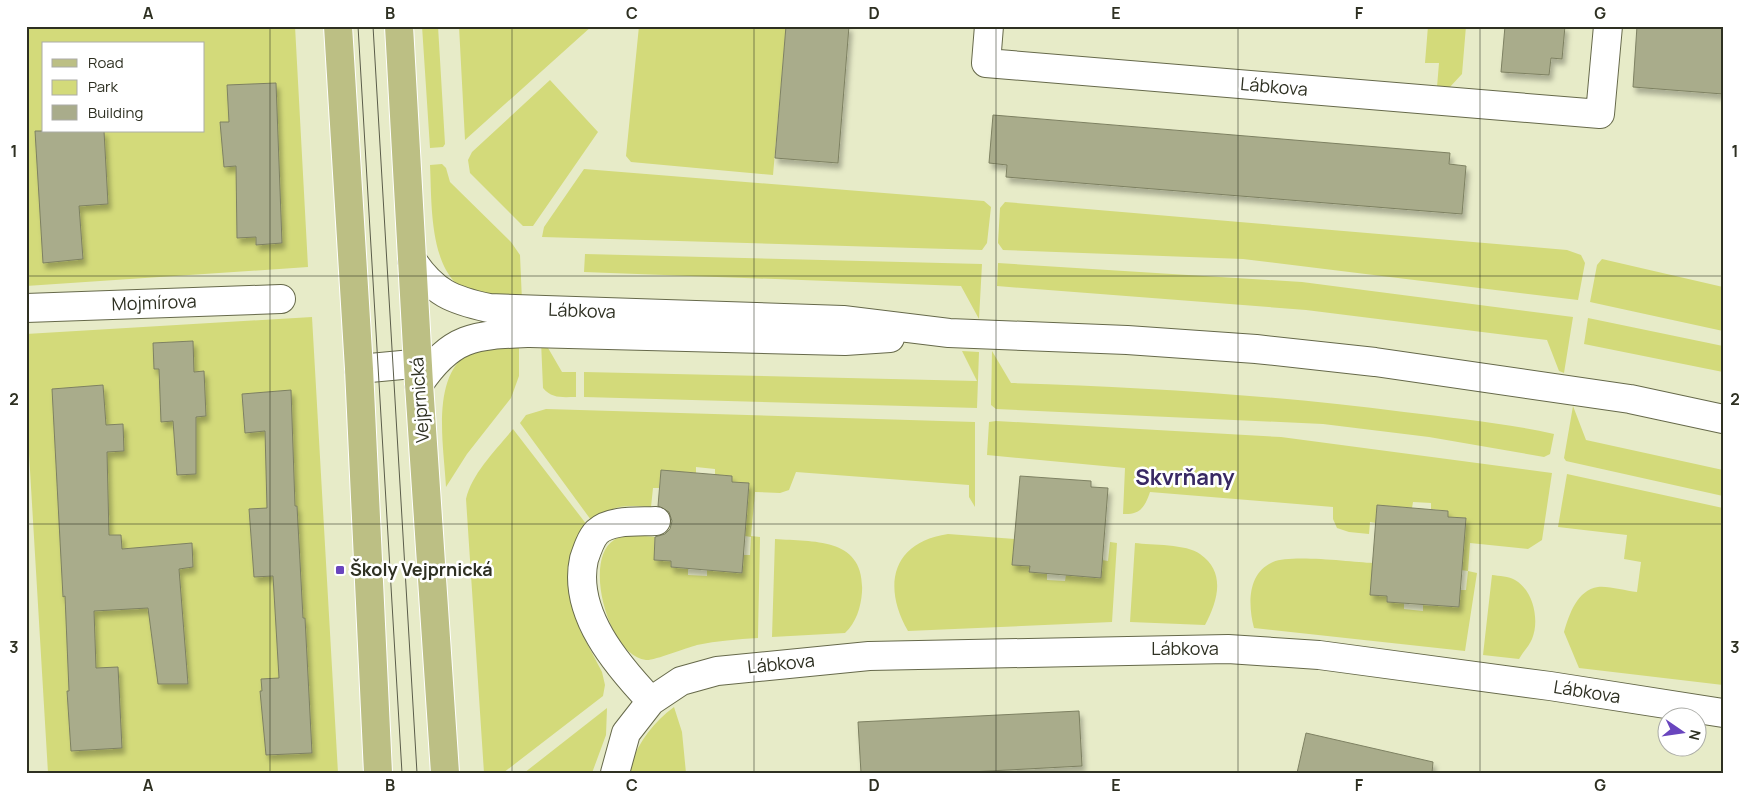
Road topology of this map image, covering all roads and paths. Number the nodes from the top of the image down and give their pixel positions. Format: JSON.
{"nodes":[{"id":1,"x":338,"y":26,"type":"edge"},
{"id":2,"x":399,"y":26,"type":"edge"},
{"id":3,"x":989,"y":26,"type":"edge"},
{"id":4,"x":1608,"y":26,"type":"edge"},
{"id":5,"x":412,"y":260,"type":"junction"},
{"id":6,"x":281,"y":299,"type":"dead end"},
{"id":7,"x":26,"y":308,"type":"edge"},
{"id":8,"x":949,"y":333,"type":"junction"},
{"id":9,"x":359,"y":369,"type":"junction"},
{"id":10,"x":424,"y":370,"type":"junction"},
{"id":11,"x":1723,"y":419,"type":"edge"},
{"id":12,"x":656,"y":521,"type":"dead end"},
{"id":13,"x":651,"y":701,"type":"junction"},
{"id":14,"x":1723,"y":713,"type":"edge"},
{"id":15,"x":378,"y":773,"type":"edge"},
{"id":16,"x":445,"y":773,"type":"edge"},
{"id":17,"x":615,"y":773,"type":"edge"}],
"edges":[{"from":1,"to":9,"type":"main road"},
{"from":2,"to":5,"type":"main road","name":"Vejprnická"},
{"from":3,"to":4,"type":"street","name":"Lábkova"},
{"from":5,"to":8,"type":"street","name":"Lábkova"},
{"from":5,"to":10,"type":"main road","name":"Vejprnická"},
{"from":6,"to":7,"type":"street","name":"Mojmírova"},
{"from":8,"to":10,"type":"street","name":"Lábkova"},
{"from":8,"to":11,"type":"street","name":"Lábkova"},
{"from":9,"to":10,"type":"street"},
{"from":9,"to":15,"type":"main road"},
{"from":10,"to":16,"type":"main road","name":"Vejprnická"},
{"from":12,"to":13,"type":"street"},
{"from":13,"to":14,"type":"street","name":"Lábkova"},
{"from":13,"to":17,"type":"street","name":"Lábkova"}]}
